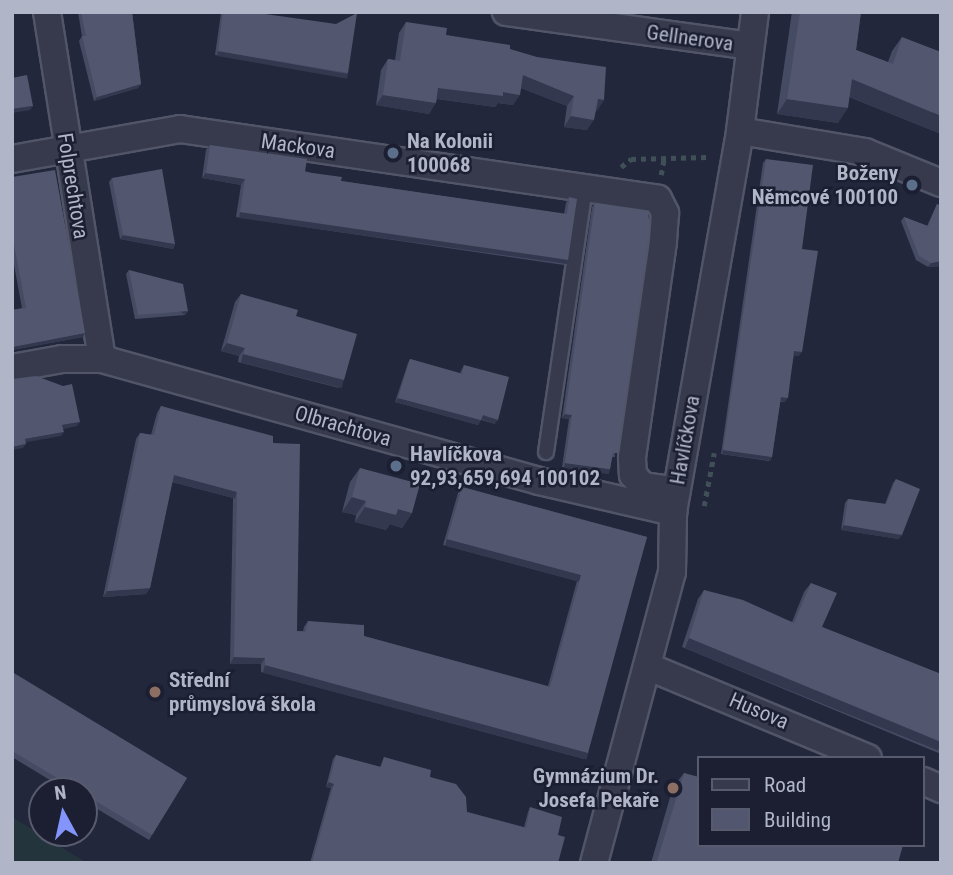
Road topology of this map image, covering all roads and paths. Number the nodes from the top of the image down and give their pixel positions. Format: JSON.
{"nodes":[{"id":1,"x":47,"y":12,"type":"edge"},
{"id":2,"x":506,"y":12,"type":"edge"},
{"id":3,"x":755,"y":12,"type":"edge"},
{"id":4,"x":750,"y":46,"type":"junction"},
{"id":5,"x":740,"y":131,"type":"junction"},
{"id":6,"x":67,"y":150,"type":"junction"},
{"id":7,"x":707,"y":157,"type":"dead end"},
{"id":8,"x":12,"y":159,"type":"edge"},
{"id":9,"x":941,"y":183,"type":"edge"},
{"id":10,"x":585,"y":188,"type":"junction"},
{"id":11,"x":614,"y":191,"type":"junction"},
{"id":12,"x":102,"y":359,"type":"junction"},
{"id":13,"x":12,"y":369,"type":"edge"},
{"id":14,"x":546,"y":452,"type":"dead end"},
{"id":15,"x":675,"y":502,"type":"junction"},
{"id":16,"x":649,"y":667,"type":"junction"},
{"id":17,"x":863,"y":756,"type":"edge"},
{"id":18,"x":925,"y":782,"type":"edge"},
{"id":19,"x":941,"y":789,"type":"edge"},
{"id":20,"x":594,"y":863,"type":"edge"}],
"edges":[{"from":1,"to":6,"type":"street","name":"Folprechtova"},
{"from":2,"to":4,"type":"street","name":"Gellnerova"},
{"from":3,"to":4,"type":"street","name":"Havlíčkova"},
{"from":4,"to":5,"type":"street","name":"Havlíčkova"},
{"from":5,"to":9,"type":"street"},
{"from":5,"to":15,"type":"street","name":"Havlíčkova"},
{"from":6,"to":8,"type":"street","name":"Mackova"},
{"from":6,"to":10,"type":"street","name":"Mackova"},
{"from":6,"to":12,"type":"street","name":"Folprechtova"},
{"from":7,"to":11,"type":"path"},
{"from":10,"to":11,"type":"street","name":"Mackova"},
{"from":10,"to":14,"type":"lane"},
{"from":11,"to":15,"type":"street","name":"Mackova"},
{"from":12,"to":13,"type":"street","name":"Olbrachtova"},
{"from":12,"to":15,"type":"street","name":"Olbrachtova"},
{"from":15,"to":16,"type":"street","name":"Havlíčkova"},
{"from":16,"to":17,"type":"street","name":"Husova"},
{"from":16,"to":20,"type":"street","name":"Havlíčkova"},
{"from":18,"to":19,"type":"street"}]}
